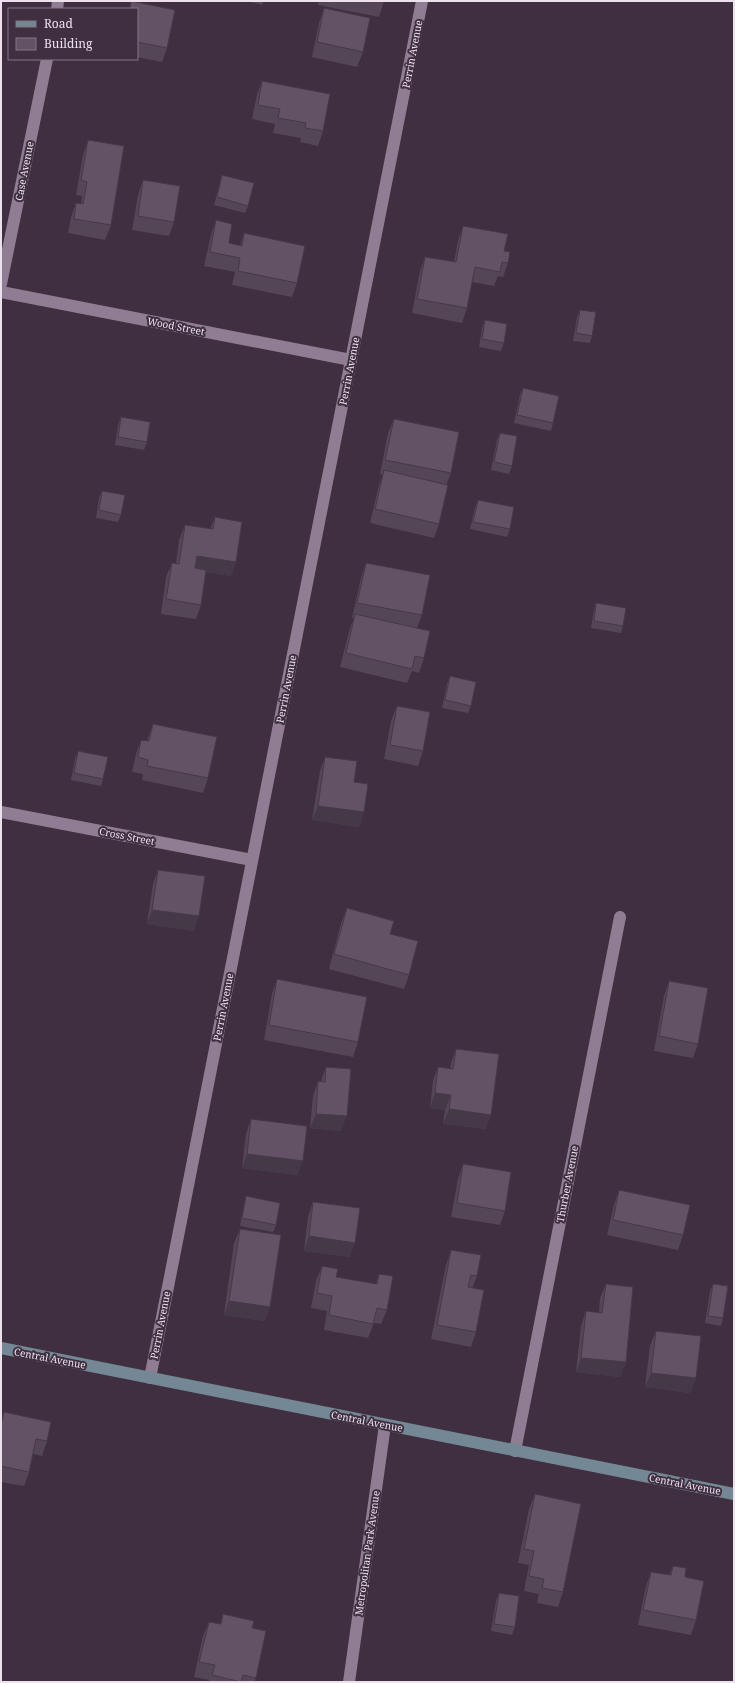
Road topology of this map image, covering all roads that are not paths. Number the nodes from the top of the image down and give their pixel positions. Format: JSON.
{"nodes":[{"id":1,"x":422,"y":1,"type":"edge"},
{"id":2,"x":47,"y":60,"type":"edge"},
{"id":3,"x":1,"y":284,"type":"edge"},
{"id":4,"x":1,"y":292,"type":"edge"},
{"id":5,"x":351,"y":360,"type":"junction"},
{"id":6,"x":1,"y":812,"type":"edge"},
{"id":7,"x":252,"y":860,"type":"junction"},
{"id":8,"x":620,"y":917,"type":"dead end"},
{"id":9,"x":1,"y":1348,"type":"edge"},
{"id":10,"x":150,"y":1378,"type":"junction"},
{"id":11,"x":385,"y":1425,"type":"junction"},
{"id":12,"x":516,"y":1451,"type":"junction"},
{"id":13,"x":734,"y":1494,"type":"edge"},
{"id":14,"x":348,"y":1682,"type":"edge"}],
"edges":[{"from":1,"to":5,"type":"street","name":"Perrin Avenue"},
{"from":2,"to":3,"type":"street","name":"Case Avenue"},
{"from":4,"to":5,"type":"street","name":"Wood Street"},
{"from":5,"to":7,"type":"street","name":"Perrin Avenue"},
{"from":6,"to":7,"type":"street","name":"Cross Street"},
{"from":7,"to":10,"type":"street","name":"Perrin Avenue"},
{"from":8,"to":12,"type":"street","name":"Thurber Avenue"},
{"from":9,"to":10,"type":"main road","name":"Central Avenue"},
{"from":10,"to":11,"type":"main road","name":"Central Avenue"},
{"from":11,"to":12,"type":"main road","name":"Central Avenue"},
{"from":11,"to":14,"type":"street","name":"Metropolitan Park Avenue"},
{"from":12,"to":13,"type":"main road","name":"Central Avenue"}]}
